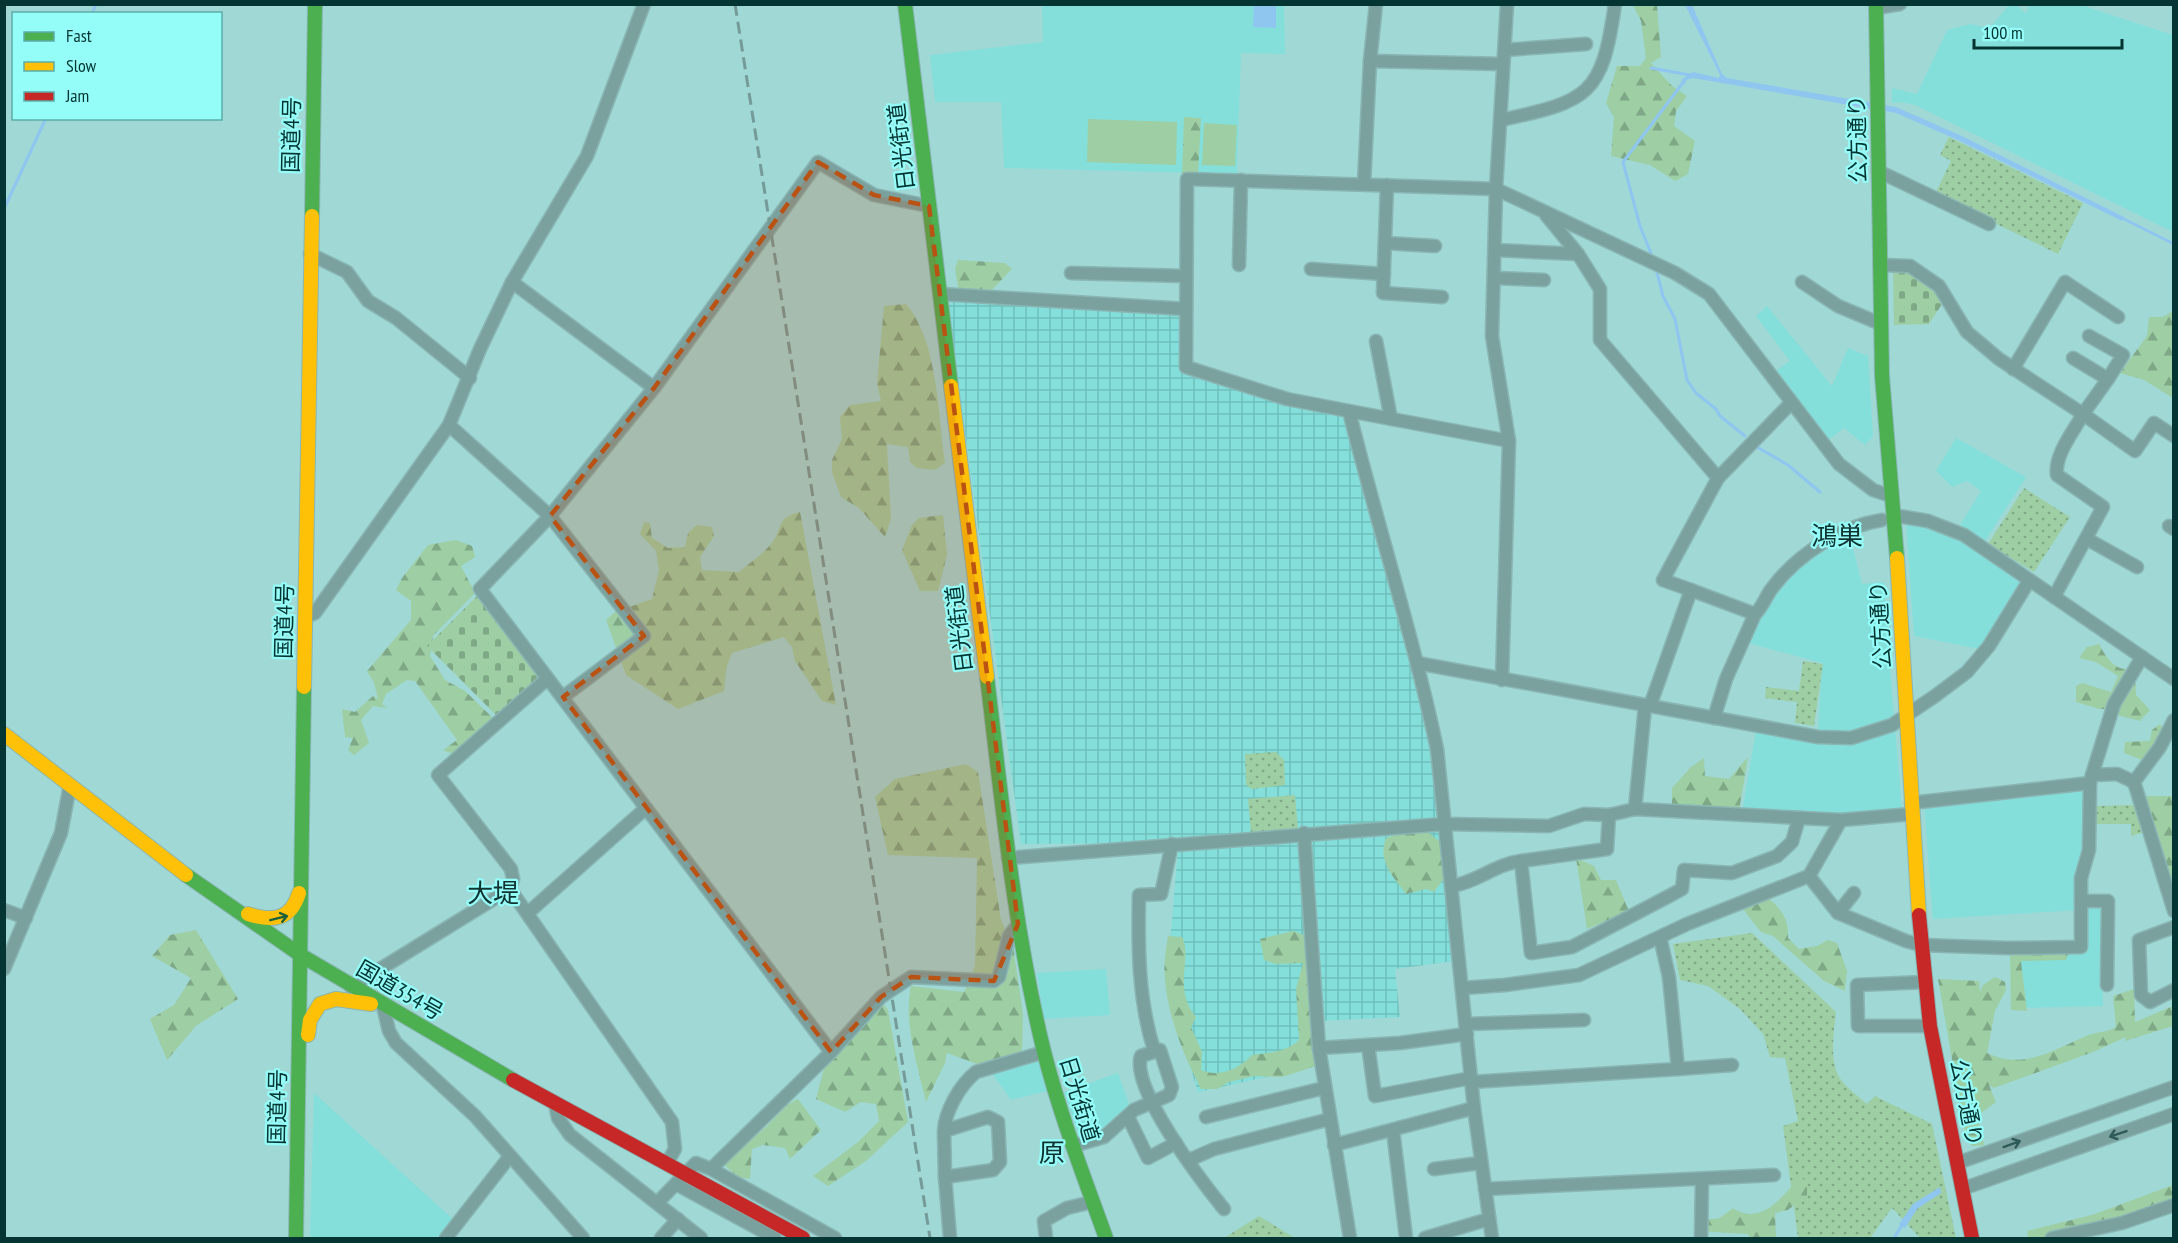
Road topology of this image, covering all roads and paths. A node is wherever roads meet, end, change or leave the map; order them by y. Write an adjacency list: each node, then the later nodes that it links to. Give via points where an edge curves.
1 (315, 4): 25 (main road, 国道4号)
2 (644, 4): 35 (street, via 587,156)
3 (905, 4): 19 (main road, 日光街道)
4 (1376, 4): 11 (street)
5 (1507, 4): 10 (street)
6 (1615, 4): 13 (street, via 1609,48 1597,79 1584,94 1541,111)
7 (1900, 4): 8 (street)
8 (1876, 6): 14 (main road, 公方通り)
9 (1586, 44): 10 (street)
10 (1505, 50): 12 (street)
11 (1370, 61): 12 (street); 16 (street)
12 (1503, 64): 13 (street)
13 (1501, 120): 18 (street)
14 (1878, 171): 21 (street); 28 (main road, 公方通り)
15 (1241, 180): 16 (street); 27 (street); 32 (street, via 1187,178)
16 (1364, 184): 17 (street)
17 (1387, 185): 18 (street); 22 (street)
18 (1496, 189): 20 (street); 24 (street)
19 (929, 206): 37 (main road, 日光街道); 48 (street, via 874,195 819,162)
20 (1544, 212): 26 (street); 49 (street, via 1675,273 1709,294)
21 (1989, 224)
22 (1385, 243): 23 (street); 31 (street)
23 (1435, 246)
24 (1494, 250): 26 (street); 33 (street)
25 (310, 254): 46 (street, via 347,272 368,301 396,318); 66 (main road, 国道4号)
26 (1578, 254): 56 (street, via 1600,289 1599,340)
27 (1239, 265)
28 (1880, 265): 41 (main road, 公方通り); 45 (street, via 1910,266 1939,286 1967,332)
29 (1311, 269): 31 (street)
30 (1071, 273): 32 (street)
31 (1384, 274): 38 (street, via 1383,293)
32 (1186, 276): 39 (street)
33 (1494, 278): 34 (street); 55 (street, via 1492,336)
34 (1544, 280)
35 (512, 282): 46 (street); 48 (street)
36 (1802, 282): 41 (street, via 1838,306)
37 (940, 294): 39 (street); 90 (main road, 日光街道)
38 (1442, 297)
39 (1186, 309): 50 (street, via 1186,367 1287,399)
40 (2118, 316): 45 (street, via 2065,282)
41 (1881, 324): 57 (main road, 公方通り)
42 (2089, 336): 47 (street, via 2123,355)
43 (1376, 341): 52 (street)
44 (2073, 358): 47 (street)
45 (2013, 369): 51 (street)
46 (470, 378): 53 (street)
47 (2108, 379): 51 (street)
48 (654, 388): 58 (street)
49 (1791, 404): 56 (street); 57 (street, via 1839,464 1873,490)
50 (1349, 411): 52 (street); 68 (street)
51 (2083, 414): 54 (street, via 2135,451 2154,423); 60 (street, via 2056,475 2103,507)
52 (1391, 419): 55 (street)
53 (449, 425): 58 (street); 66 (street, via 315,614)
54 (2174, 436)
55 (1509, 441): 71 (street)
56 (1718, 478): 63 (street, via 1663,580)
57 (1891, 496): 59 (main road, 公方通り)
58 (550, 516): 70 (street, via 480,588); 72 (street, via 644,636)
59 (1887, 517): 62 (street, via 1946,527 1964,535); 65 (street, via 1843,531 1802,559 1772,588); 74 (main road, 公方通り)
60 (2087, 539): 61 (street); 64 (street)
61 (2137, 567)
62 (2029, 581): 64 (street); 74 (street, via 1989,646 1967,672)
63 (1691, 591): 65 (street); 73 (street)
64 (2054, 597): 67 (street)
65 (1755, 614): 75 (street, via 1726,678)
66 (305, 617): 93 (main road, 国道4号)
67 (2142, 657): 69 (street); 78 (street, via 2114,704)
68 (1417, 663): 71 (street); 87 (street, via 1437,749)
69 (2174, 678)
70 (547, 679): 72 (street); 95 (street, via 438,776 510,869)
71 (1502, 680): 73 (street)
72 (563, 698): 81 (street)
73 (1647, 706): 75 (street); 82 (street)
74 (1906, 717): 75 (street, via 1851,738 1818,737); 83 (main road, 公方通り)
75 (1714, 718)
76 (2174, 720): 79 (street)
77 (4, 734): 80 (main road, 国道354号)
78 (2091, 779): 79 (street, via 2117,774); 83 (street); 97 (street, via 2089,850 2080,878)
79 (2134, 782): 100 (street)
80 (70, 785): 99 (main road, 国道354号); 103 (street, via 61,833)
81 (646, 808): 101 (street); 122 (street)
82 (1635, 808): 84 (street); 85 (street)
83 (1912, 808): 86 (street); 107 (main road, 公方通り)
84 (1609, 815): 87 (street, via 1584,814 1549,826); 91 (street, via 1607,849)
85 (1799, 818): 86 (street); 91 (street, via 1792,842 1777,856 1732,873 1684,870 1682,889 1572,947 1531,953)
86 (1841, 820): 92 (street)
87 (1445, 824): 88 (street); 94 (street)
88 (1304, 833): 89 (street); 120 (street)
89 (1172, 844): 90 (street); 121 (street, via 1161,894 1139,895 1138,964 1145,1022)
90 (1008, 858): 104 (main road, 日光街道)
91 (1521, 861): 94 (street, via 1503,863 1479,878)
92 (1809, 876): 102 (street); 106 (street)
93 (302, 881): 99 (main road, one-way to 93, via 268,920 284,918 295,908); 108 (main road, 国道4号)
94 (1452, 886): 113 (street)
95 (510, 890): 101 (street); 112 (street)
96 (1854, 893): 102 (street)
97 (2081, 901): 107 (street, via 2081,947); 111 (street, via 2108,901)
98 (4, 909): 103 (street)
99 (234, 909): 108 (main road, 国道354号)
100 (2174, 911)
101 (529, 912): 144 (street, via 672,1122 675,1149)
102 (1838, 913): 107 (street)
103 (26, 918): 109 (street)
104 (1018, 924): 122 (street, via 1009,936 999,977 994,981 911,977 881,997); 123 (main road, 日光街道)
105 (2174, 927): 114 (street, via 2139,940 2141,995 2150,1002)
106 (1660, 937): 113 (street, via 1579,975); 125 (street, via 1669,977)
107 (1921, 945): 110 (main road, 公方通り)
108 (301, 955): 112 (main road, 国道354号); 126 (main road, 国道4号)
109 (4, 969)
110 (1925, 982): 117 (main road, 公方通り); 117 (street, via 1857,985 1858,1026)
111 (2107, 985)
112 (351, 987): 115 (main road, 国道354号)
113 (1463, 988): 118 (street)
114 (2174, 990)
115 (383, 1006): 126 (main road, via 339,998 318,1003 310,1016 307,1059); 130 (main road, 国道354号); 142 (street, via 388,1031 396,1043 475,1116)
116 (1584, 1020): 118 (street)
117 (1930, 1026): 146 (main road, 公方通り)
118 (1467, 1029): 119 (street); 127 (street)
119 (1368, 1045): 120 (street); 127 (street, via 1375,1096)
120 (1319, 1048): 129 (street)
121 (1154, 1050): 131 (street, via 1141,1056 1138,1066); 131 (street, via 1160,1050 1172,1087 1169,1095)
122 (831, 1052): 147 (street)
123 (1044, 1052): 138 (street, via 967,1078 945,1118); 141 (main road, 日光街道)
124 (1732, 1065): 125 (street)
125 (1678, 1070): 127 (street)
126 (298, 1079): 162 (main road, 国道4号)
127 (1472, 1080): 132 (street)
128 (2174, 1087): 146 (street, one-way to 128)
129 (1324, 1088): 135 (street); 136 (street)
130 (555, 1101): 144 (main road, 国道354号); 156 (street, via 558,1118 570,1135)
131 (1153, 1103): 134 (street, via 1134,1110); 139 (street)
132 (1474, 1108): 137 (street); 145 (street)
133 (2174, 1114): 154 (street, one-way to 154)
134 (1128, 1117): 139 (street, via 1148,1158); 141 (street, via 1104,1137)
135 (1206, 1117)
136 (1330, 1119): 140 (street); 143 (street, via 1214,1149)
137 (1393, 1130): 140 (street); 174 (street)
138 (944, 1131): 150 (street); 150 (street, via 988,1117 998,1122 1000,1162 993,1170)
139 (1176, 1143): 143 (street)
140 (1335, 1145): 173 (street)
141 (1072, 1146): 155 (main road, 日光街道)
142 (510, 1156): 163 (street); 164 (street)
143 (1189, 1161): 158 (street)
144 (667, 1163): 151 (main road, 国道354号)
145 (1480, 1163): 148 (street); 153 (street)
146 (1957, 1163): 154 (main road, 公方通り)
147 (711, 1169): 151 (street, via 696,1163); 169 (street)
148 (1434, 1169)
149 (1774, 1175): 152 (street)
150 (945, 1177): 170 (street)
151 (681, 1178): 156 (street); 167 (street); 168 (main road, 国道354号)
152 (1702, 1179): 153 (street); 176 (street)
153 (1485, 1189): 160 (street)
154 (1962, 1189): 177 (main road, 公方通り)
155 (1092, 1202): 171 (street, via 1067,1208 1044,1221); 172 (main road, 日光街道)
156 (657, 1203): 159 (street)
157 (2174, 1205): 178 (street, via 2122,1223)
158 (1224, 1209)
159 (678, 1219): 165 (street); 166 (street)
160 (1489, 1219): 161 (street); 175 (street)
161 (1427, 1238)
162 (296, 1239)
163 (446, 1239)
164 (584, 1239)
165 (661, 1239)
166 (701, 1239)
167 (775, 1239)
168 (803, 1239)
169 (835, 1239)
170 (950, 1239)
171 (1046, 1239)
172 (1106, 1239)
173 (1350, 1239)
174 (1406, 1239)
175 (1492, 1239)
176 (1701, 1239)
177 (1972, 1239)
178 (2052, 1239)

